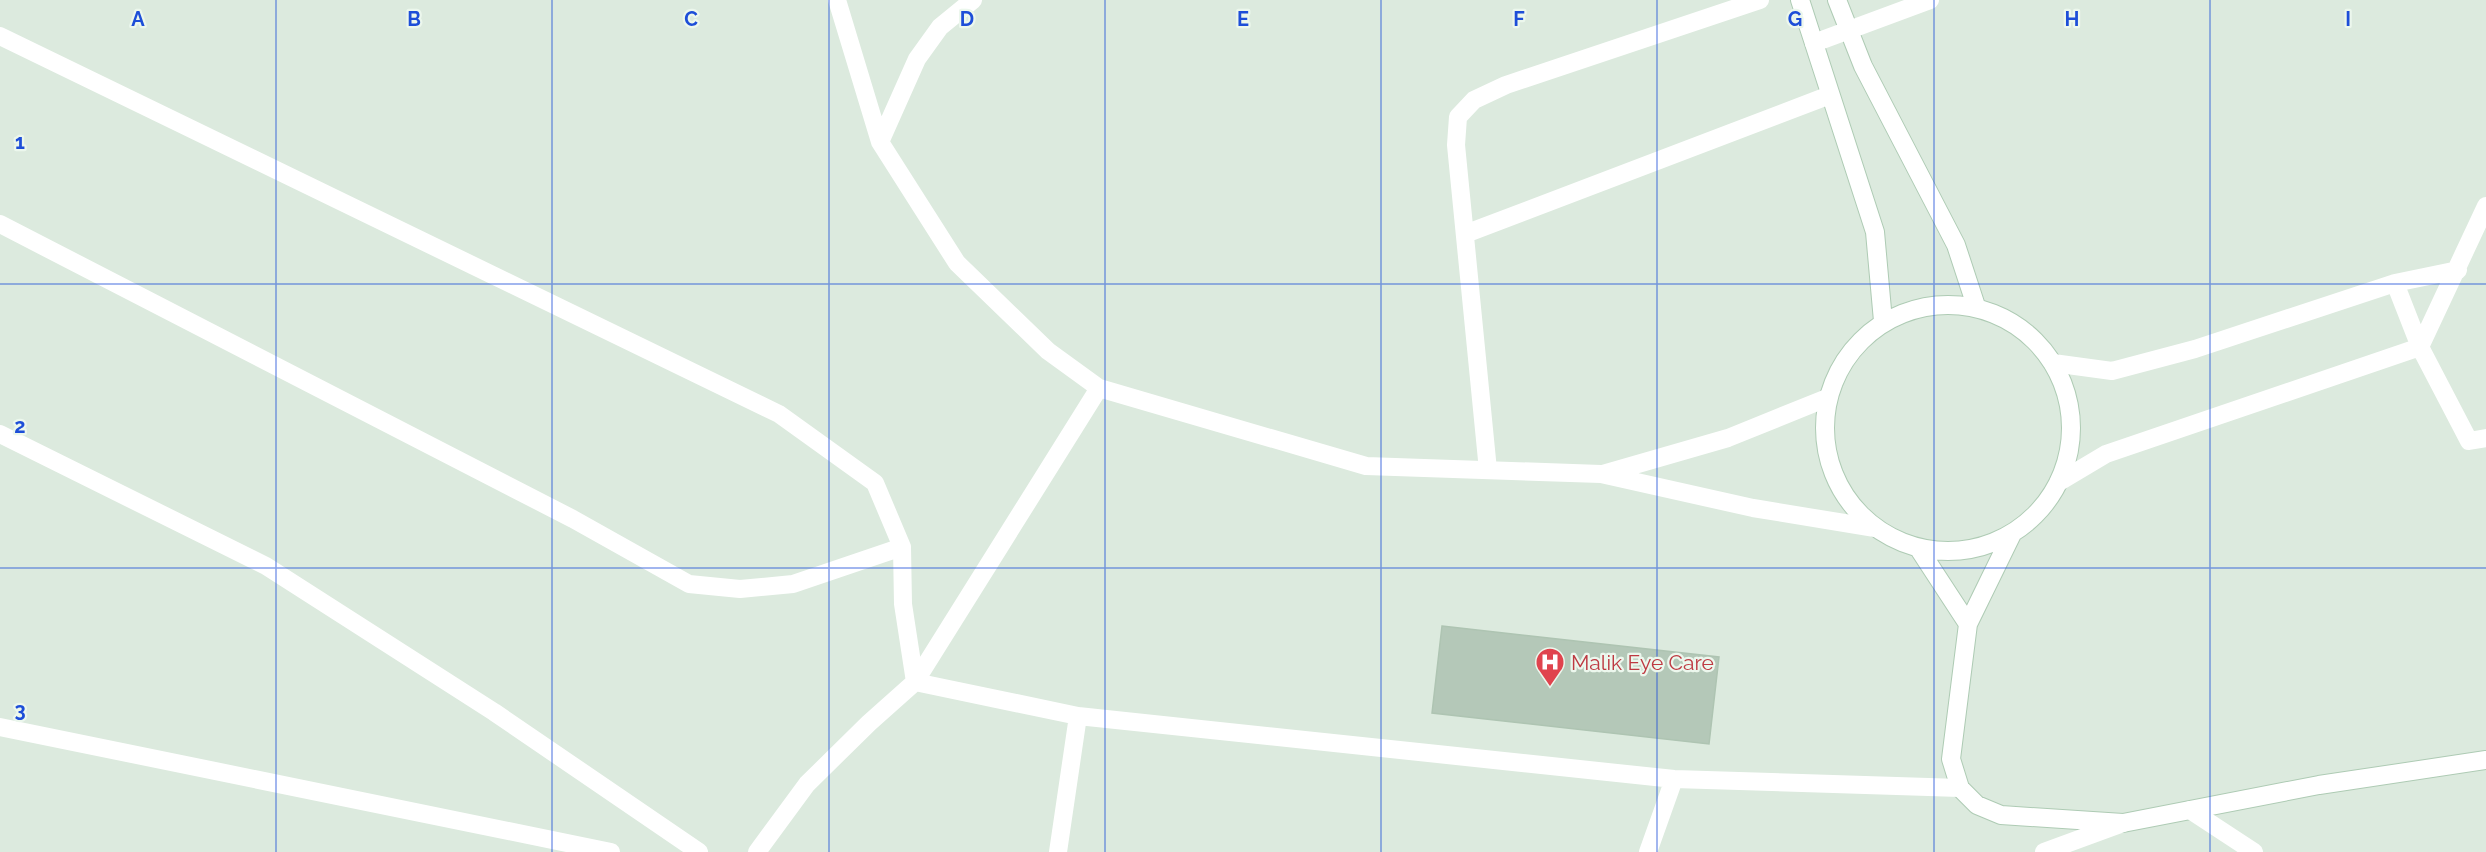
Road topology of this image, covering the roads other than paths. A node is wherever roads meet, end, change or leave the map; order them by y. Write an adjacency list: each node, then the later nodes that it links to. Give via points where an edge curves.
1 (837, 0): 11 (street)
2 (973, 0): 11 (street, via 940,27 917,59)
3 (1760, 0): 14 (street, via 1506,85 1474,100 1458,117 1456,146)
4 (1800, 0): 9 (street)
5 (1837, 0): 7 (street)
6 (1930, 0): 7 (street)
7 (1848, 30): 9 (street); 17 (street, via 1956,245)
8 (0, 36): 30 (street, via 779,414 875,483)
9 (1814, 43): 10 (street)
10 (1830, 95): 14 (street); 18 (street, via 1875,232)
11 (880, 142): 21 (street, via 957,263 1048,351)
12 (2486, 206): 15 (street)
13 (0, 224): 30 (street, via 573,519 689,584 740,589 793,584)
14 (1465, 234): 25 (street)
15 (2458, 270): 16 (street); 19 (street)
16 (2395, 283): 19 (street); 20 (street, via 2195,350 2112,371)
17 (1976, 306): 18 (street, via 1929,305); 20 (street, via 2020,327)
18 (1883, 321): 22 (street, via 1848,354)
19 (2420, 347): 24 (street, via 2469,441); 27 (street, via 2106,454)
20 (2053, 363): 27 (street, via 2069,401 2071,443)
21 (1100, 388): 25 (street, via 1366,466); 33 (street)
22 (1827, 398): 26 (street, via 1728,438); 28 (street, via 1825,446 1842,492)
23 (0, 434): 42 (street, via 266,566 494,712)
24 (2486, 438)
25 (1488, 470): 26 (street)
26 (1601, 474): 28 (street, via 1753,508)
27 (2059, 482): 29 (street, via 2039,511)
28 (1875, 528): 31 (street)
29 (2013, 534): 31 (street, via 1967,550); 32 (street)
30 (902, 547): 33 (street, via 903,603)
31 (1918, 549): 32 (street)
32 (1968, 624): 38 (street, via 1951,759)
33 (915, 682): 34 (street); 43 (street, via 807,784)
34 (1078, 716): 37 (street); 44 (street)
35 (0, 727): 41 (street)
36 (2486, 760): 39 (street, via 2319,785)
37 (1674, 779): 38 (street); 45 (street)
38 (1960, 788): 40 (street, via 1977,805 2001,815)
39 (2190, 810): 40 (street); 47 (street)
40 (2123, 823): 46 (street)
41 (611, 852)
42 (699, 852)
43 (756, 852)
44 (1058, 852)
45 (1648, 852)
46 (2044, 852)
47 (2254, 852)

